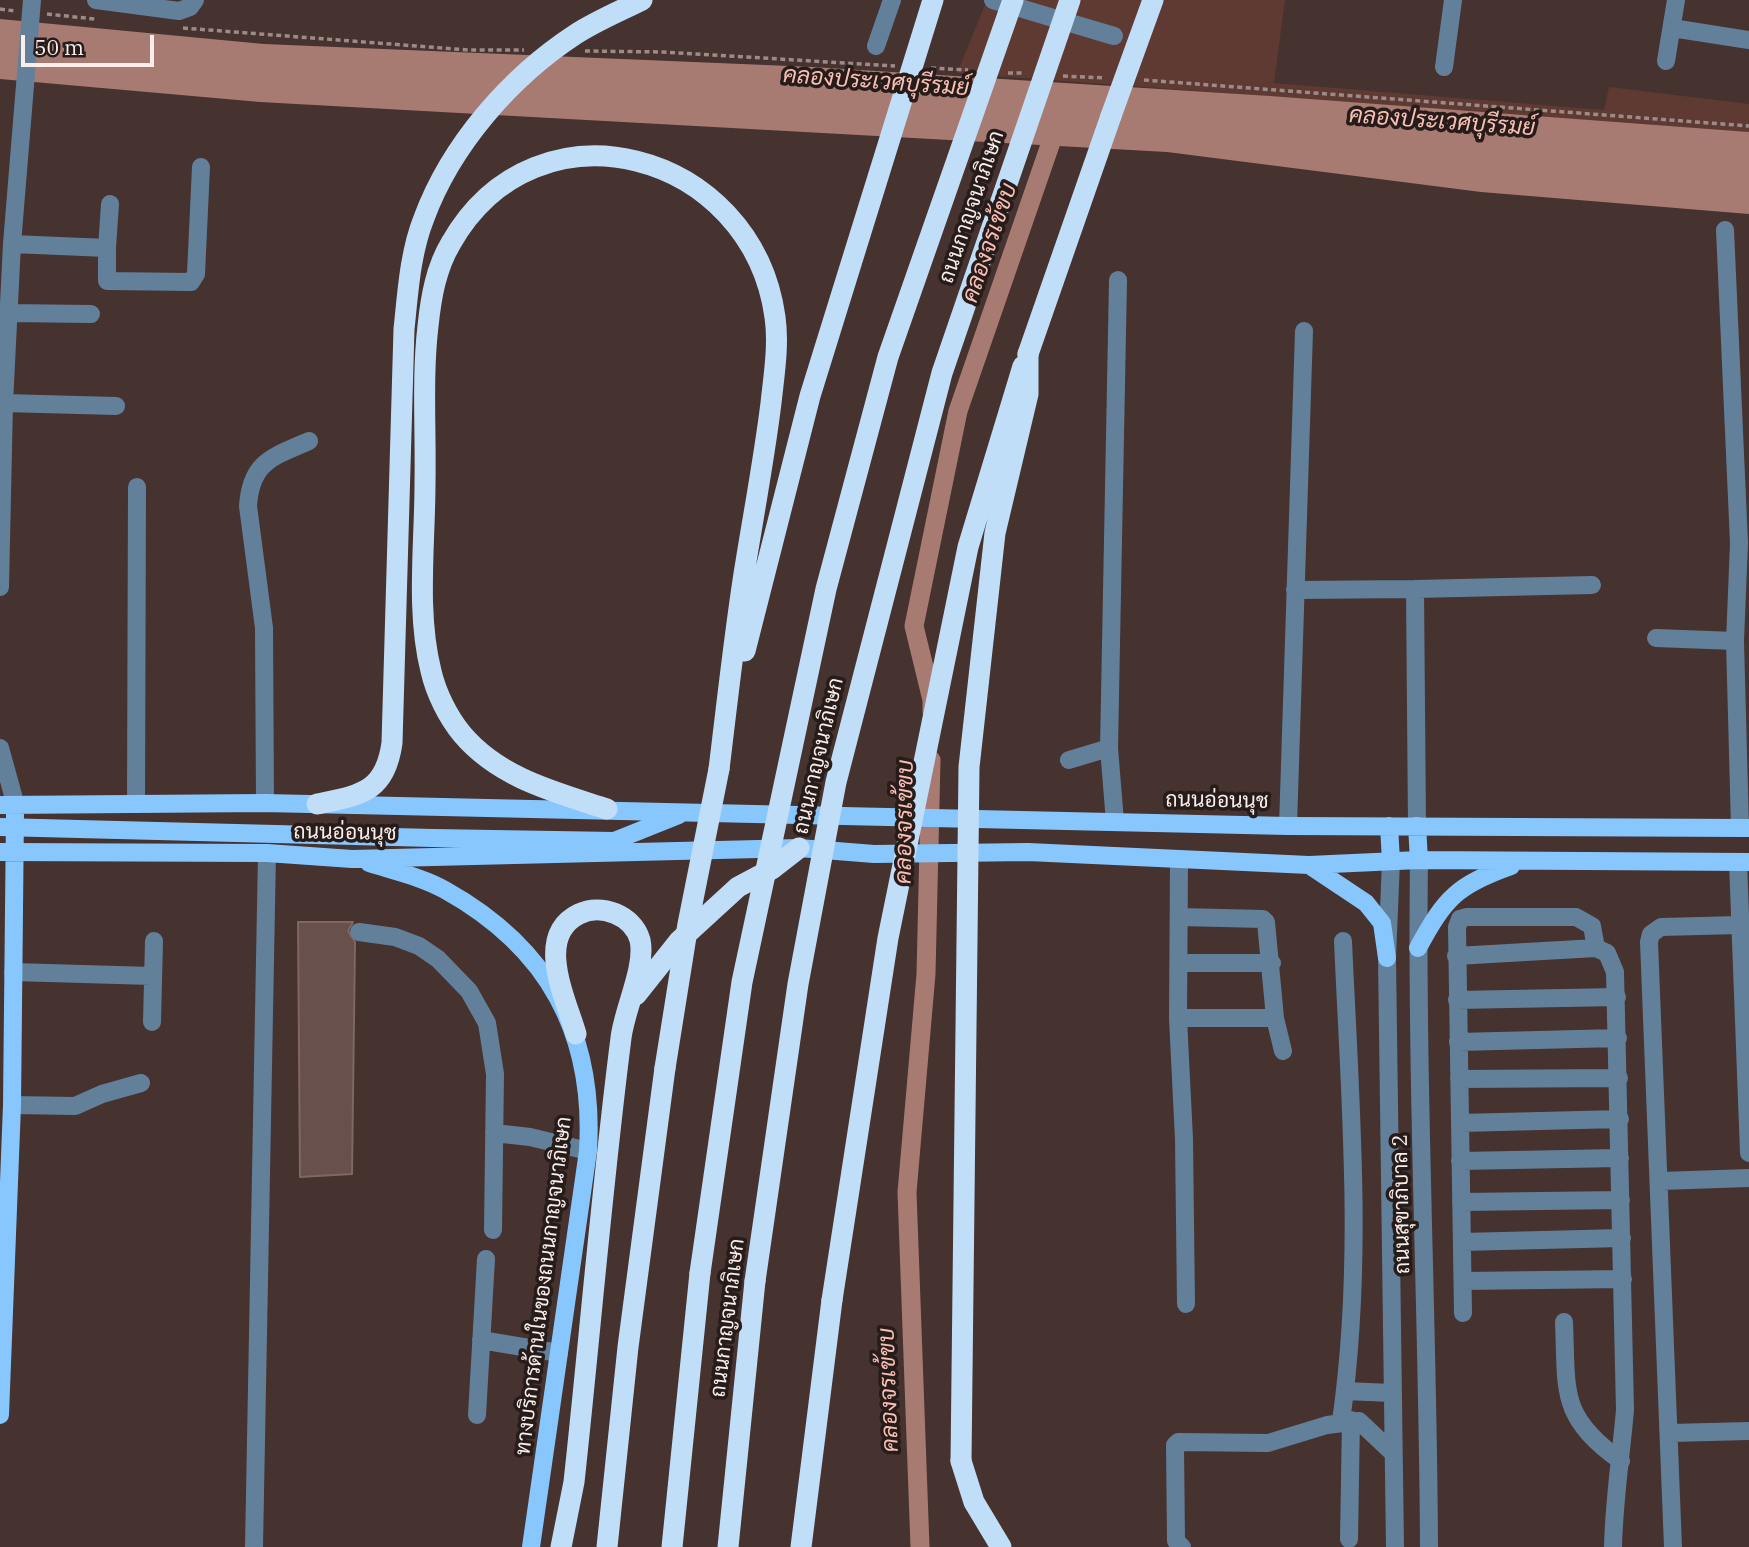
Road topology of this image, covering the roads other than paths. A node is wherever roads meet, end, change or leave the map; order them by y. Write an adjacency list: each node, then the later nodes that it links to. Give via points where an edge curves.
1 (96, 0): 2 (street, via 179,10)
2 (195, 0)
3 (642, 0): 47 (highway, via 576,34 499,100 463,143 424,218 411,262 404,329 389,764 367,792)
4 (892, 0): 16 (street)
5 (933, 0): 44 (highway, via 810,396)
6 (993, 0): 14 (street)
7 (1013, 0): 134 (highway, ถนนกาญจนาภิเษก, bridge, via 888,357 826,589 742,982 700,1273)
8 (1070, 0): 135 (highway, ถนนกาญจนาภิเษก, bridge, via 942,373 836,782 798,984 755,1281)
9 (1153, 0): 29 (highway, bridge)
10 (1453, 0): 18 (street)
11 (1676, 0): 13 (street)
12 (33, 9): 20 (street, via 26,109)
13 (1672, 28): 15 (street); 17 (street)
14 (1114, 36)
15 (1749, 40)
16 (876, 46)
17 (1666, 61)
18 (1444, 66)
19 (201, 167): 23 (street, via 191,282 107,281)
20 (9, 180): 24 (street)
21 (110, 204): 23 (street)
22 (1725, 230): 40 (street, via 1739,543)
23 (107, 248): 24 (street)
24 (8, 252): 26 (street)
25 (1118, 280): 42 (street)
26 (9, 313): 27 (street); 30 (street)
27 (91, 314)
28 (1304, 331): 38 (street)
29 (1028, 354): 136 (highway, bridge, via 968,547 888,938 832,1300); 137 (highway, bridge, via 1028,394 995,534 969,767 961,1461 974,1502)
30 (4, 403): 31 (street); 33 (street)
31 (116, 406)
32 (309, 441): 45 (street, via 271,456 250,488 248,506 264,628)
33 (1, 446): 36 (street)
34 (137, 487): 46 (street)
35 (1592, 585): 37 (street)
36 (0, 587)
37 (1415, 589): 38 (street); 56 (street)
38 (1295, 590): 53 (street)
39 (1656, 638): 40 (street)
40 (1735, 641): 57 (street)
41 (0, 748): 49 (street)
42 (1109, 748): 43 (street); 52 (street)
43 (1069, 760)
44 (719, 769): 50 (highway, via 775,366 772,296 756,252 733,218 695,187 665,170 632,160 595,155 565,159 499,189 473,212 451,243 435,281 427,330 424,605 431,674 463,735 490,760 526,782); 133 (highway, bridge, via 676,992 628,1347)
45 (265, 803): 46 (main road, ถนนอ่อนนุช); 47 (main road, ถนนอ่อนนุช)
46 (136, 804): 48 (main road, ถนนอ่อนนุช)
47 (317, 804): 50 (main road, ถนนอ่อนนุช)
48 (92, 805): 49 (main road, ถนนอ่อนนุช); 61 (main road, via 72,817 67,833 77,847)
49 (8, 806): 62 (main road)
50 (607, 809): 51 (main road, ถนนอ่อนนุช)
51 (684, 813): 52 (main road, ถนนอ่อนนุช, bridge); 58 (main road, ถนนอ่อนนุช)
52 (1115, 822): 53 (main road, ถนนอ่อนนุช)
53 (1288, 826): 54 (main road, ถนนอ่อนนุช)
54 (1389, 826): 56 (main road, ถนนอ่อนนุช); 67 (main road)
55 (0, 827): 58 (main road, ถนนอ่อนนุช, bridge)
56 (1417, 827): 57 (main road, ถนนอ่อนนุช); 65 (main road)
57 (1744, 828)
58 (614, 841): 60 (main road, ถนนอ่อนนุช)
59 (799, 848): 60 (main road, ถนนอ่อนนุช); 66 (main road, ถนนอ่อนนุช, bridge, via 874,854 1028,852); 86 (highway, via 738,887 692,929 657,965)
60 (690, 850): 64 (main road, ถนนอ่อนนุช)
61 (89, 851): 62 (main road, ถนนอ่อนนุช); 63 (main road, ถนนอ่อนนุช)
62 (7, 853): 82 (main road)
63 (267, 853): 64 (main road, ถนนอ่อนนุช); 130 (street)
64 (352, 859): 90 (main road, ทางบริการด้านในของถนนกาญจนาภิเษก, via 443,888 481,913 547,981)
65 (1419, 860): 67 (main road, ถนนอ่อนนุช); 68 (main road, ถนนอ่อนนุช); 76 (street, ถนนสุขาภิบาล 2)
66 (1180, 861): 70 (main road, ถนนอ่อนนุช); 71 (street)
67 (1391, 861): 70 (main road, ถนนอ่อนนุช); 79 (street, ถนนสุขาภิบาล 2)
68 (1525, 861): 69 (main road, ถนนอ่อนนุช); 76 (main road, via 1473,879 1437,913)
69 (1743, 862): 72 (street)
70 (1309, 865): 79 (main road, via 1366,903 1382,923)
71 (1180, 917): 80 (street); 81 (street, via 1263,919)
72 (1740, 925): 102 (street); 106 (street, via 1661,927 1651,934)
73 (359, 932): 100 (street, via 396,937 419,946 469,991 487,1023 492,1043)
74 (154, 941): 83 (street)
75 (1343, 941): 120 (street, via 1355,1235)
76 (1418, 948): 140 (street, ถนนสุขาภิบาล 2)
77 (1596, 948): 78 (street); 78 (street, via 1592,926 1576,917 1467,917 1460,919 1457,927); 84 (street, via 1612,960)
78 (1456, 956): 85 (street)
79 (1387, 958): 121 (street, ถนนสุขาภิบาล 2)
80 (1180, 963): 81 (street); 88 (street)
81 (1272, 963): 87 (street)
82 (13, 972): 83 (street); 97 (main road)
83 (152, 976): 89 (street)
84 (1617, 997): 85 (street); 91 (street)
85 (1457, 1000): 92 (street)
86 (627, 1008): 90 (highway, via 641,954 636,931 611,912 594,910 575,916 561,930 555,946); 132 (highway, via 574,1482)
87 (1275, 1017): 88 (street); 93 (street)
88 (1178, 1018): 115 (street)
89 (152, 1022)
90 (576, 1034): 101 (main road, ทางบริการด้านในของถนนกาญจนาภิเษก, via 587,1088)
91 (1618, 1038): 92 (street); 94 (street)
92 (1458, 1042): 95 (street)
93 (1283, 1051)
94 (1619, 1078): 95 (street); 98 (street)
95 (1459, 1079): 99 (street)
96 (141, 1083): 97 (street, via 75,1106)
97 (12, 1105): 122 (main road)
98 (1620, 1119): 99 (street); 103 (street)
99 (1460, 1123): 104 (street)
100 (494, 1133): 101 (street); 109 (street)
101 (588, 1151): 119 (main road, ทางบริการด้านในของถนนกาญจนาภิเษก)
102 (1749, 1153)
103 (1620, 1158): 104 (street); 107 (street)
104 (1460, 1161): 108 (street)
105 (1749, 1178): 106 (street)
106 (1661, 1181): 126 (street)
107 (1621, 1200): 108 (street); 110 (street)
108 (1461, 1202): 111 (street)
109 (493, 1230)
110 (1622, 1238): 111 (street); 113 (street)
111 (1462, 1242): 114 (street)
112 (486, 1259): 118 (street)
113 (1623, 1279): 114 (street); 128 (street)
114 (1463, 1281): 116 (street)
115 (1186, 1304)
116 (1463, 1313)
117 (1564, 1322): 128 (street, via 1567,1389 1576,1420 1592,1440)
118 (481, 1340): 119 (street); 123 (street)
119 (559, 1353): 131 (main road, ทางบริการด้านในของถนนกาญจนาภิเษก)
120 (1345, 1391): 121 (street); 124 (street)
121 (1392, 1393): 127 (street, ถนนสุขาภิบาล 2)
122 (0, 1415)
123 (477, 1415)
124 (1346, 1421): 127 (street, via 1359,1421); 129 (street); 138 (street, via 1268,1443 1175,1445 1176,1541)
125 (1749, 1432): 126 (street)
126 (1670, 1433): 142 (street)
127 (1393, 1453): 139 (street, ถนนสุขาภิบาล 2)
128 (1621, 1461): 141 (street, via 1614,1487)
129 (1349, 1539)
130 (254, 1547)
131 (531, 1547)
132 (561, 1547)
133 (607, 1547)
134 (672, 1547)
135 (728, 1547)
136 (802, 1547)
137 (1001, 1547)
138 (1182, 1547)
139 (1395, 1547)
140 (1429, 1547)
141 (1613, 1547)
142 (1673, 1547)

